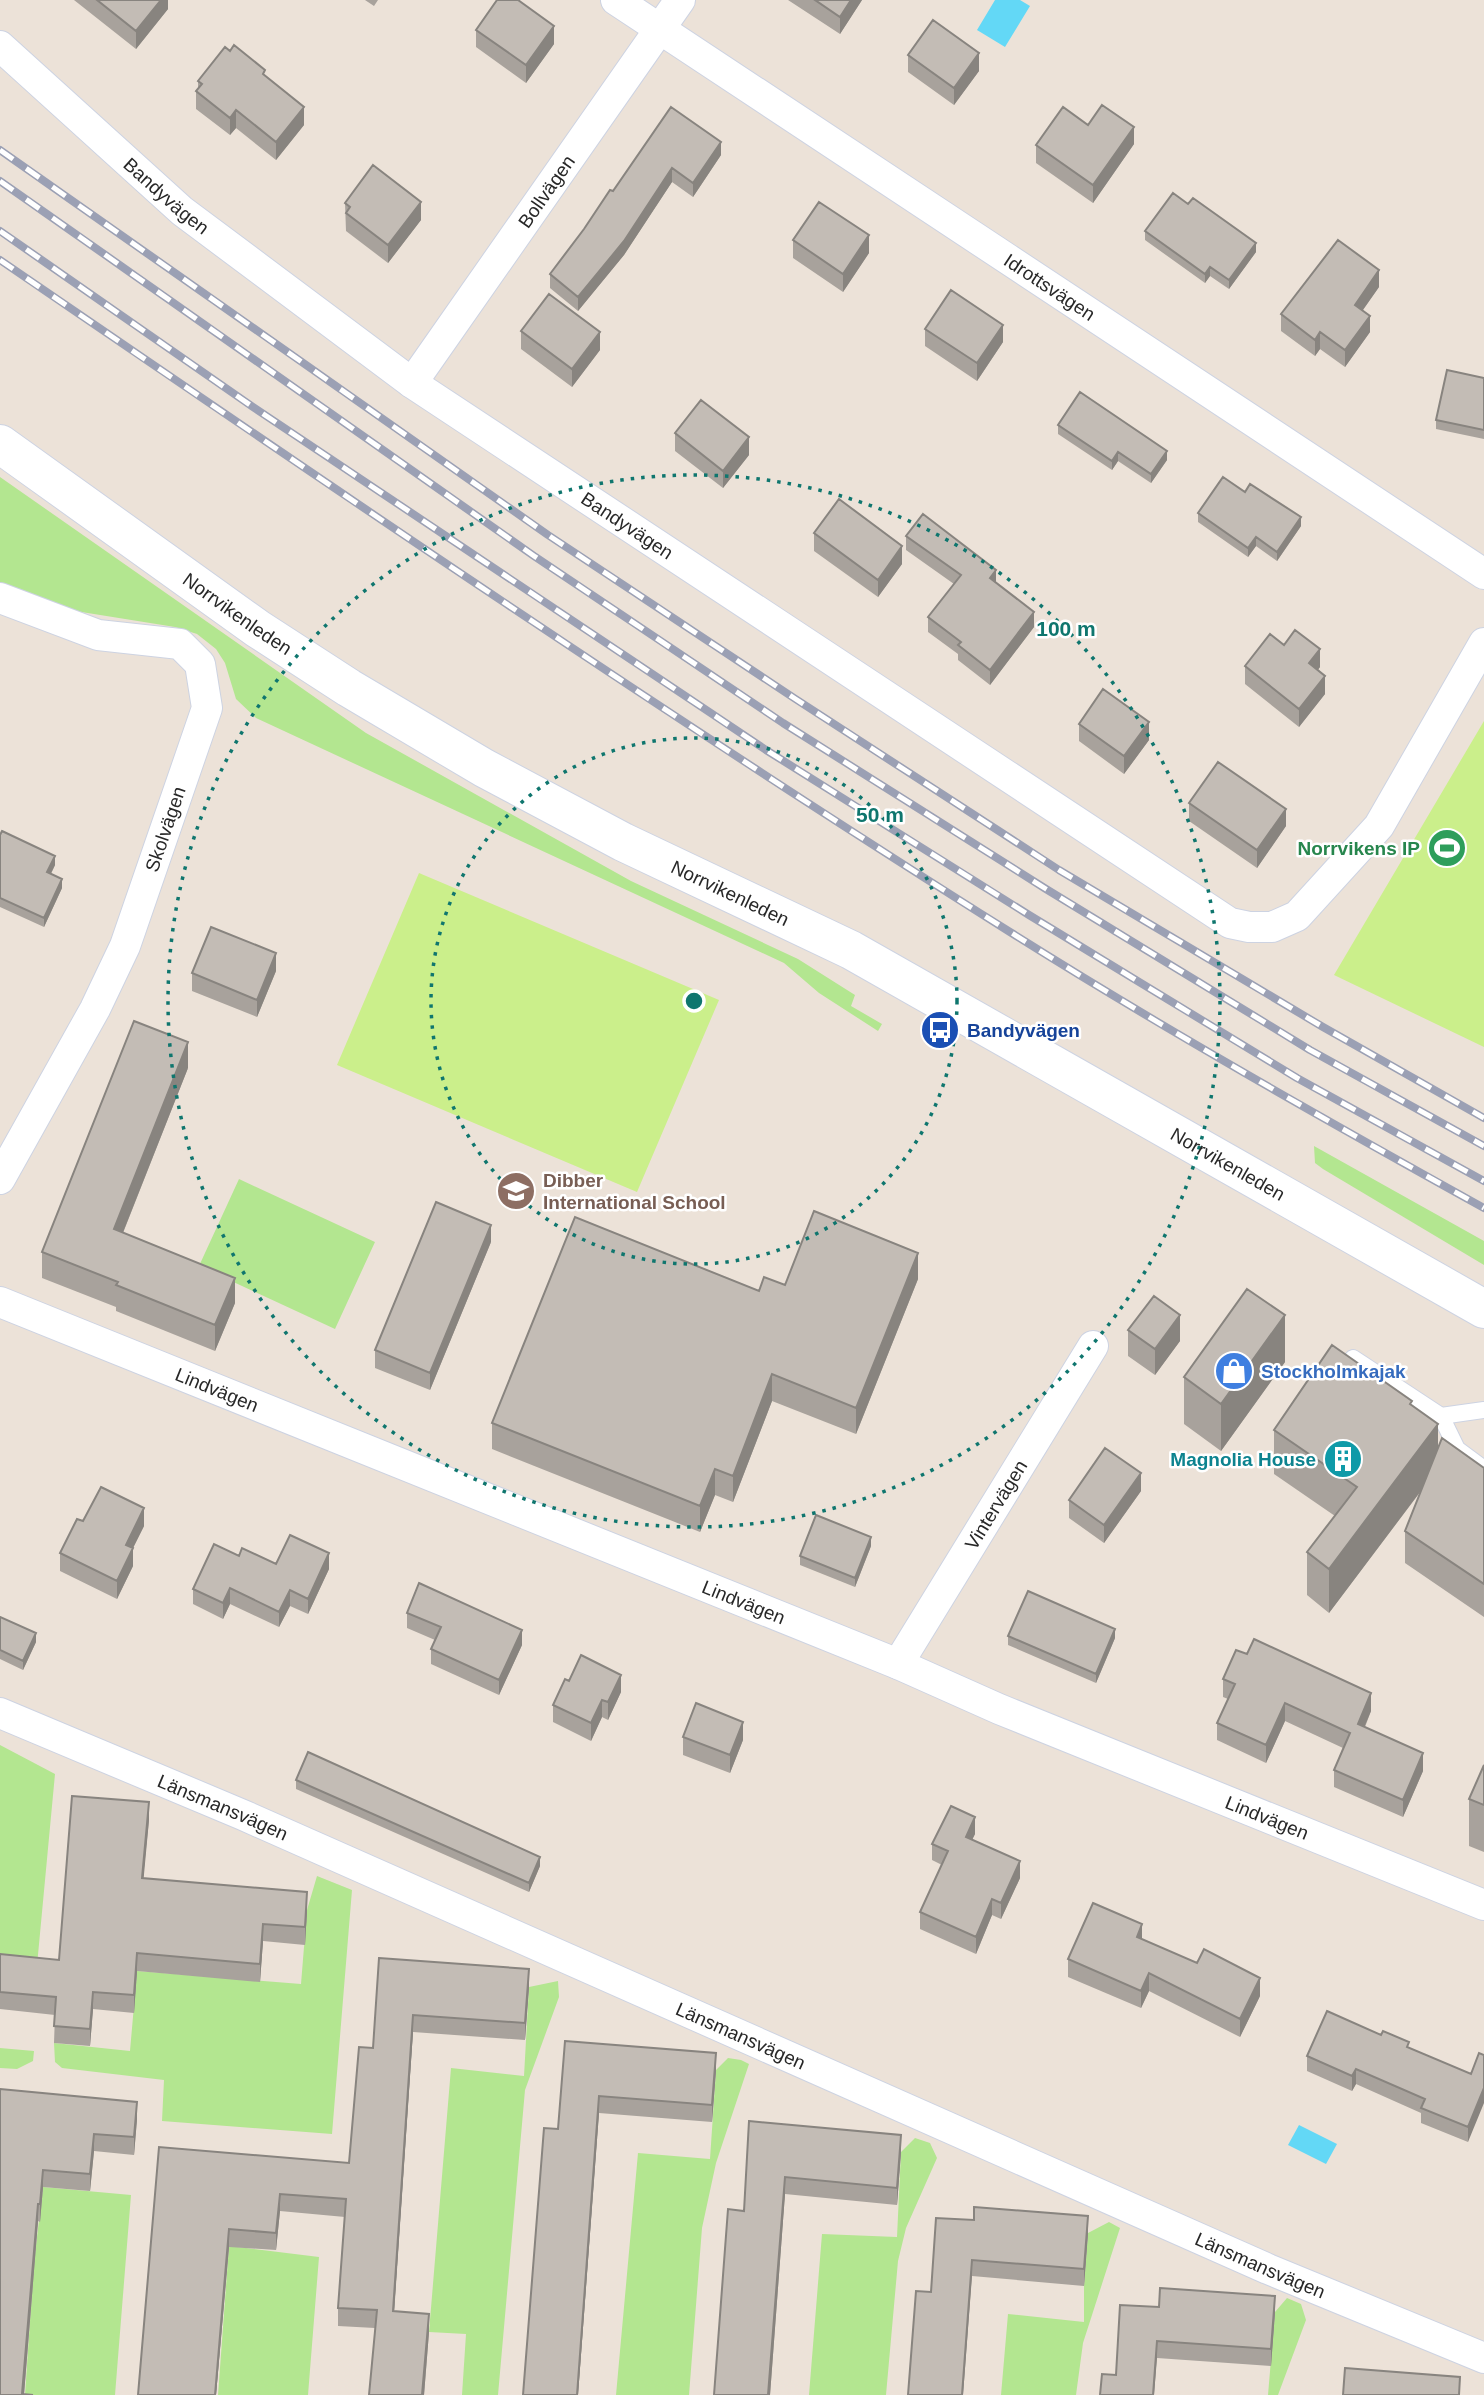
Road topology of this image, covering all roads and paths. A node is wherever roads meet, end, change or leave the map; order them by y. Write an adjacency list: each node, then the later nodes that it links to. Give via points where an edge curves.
1 (616, 0): 3 (street, Idrottsvägen)
2 (680, 0): 3 (street, Bollvägen)
3 (660, 29): 5 (street, Bollvägen); 7 (street, Idrottsvägen)
4 (0, 46): 5 (street, Bandyvägen, via 182,211)
5 (412, 383): 9 (street, Bandyvägen, via 1230,923 1272,927 1297,916 1379,826)
6 (0, 444): 12 (main road, Norrvikenleden, via 258,629 484,768 623,842 851,950)
7 (1484, 574)
8 (0, 598): 10 (street, Skolvägen, via 98,635 180,644 200,664 206,708 124,946 95,1009)
9 (1484, 643)
10 (0, 1179)
11 (0, 1302): 18 (street, Lindvägen)
12 (1484, 1309)
13 (1093, 1346): 18 (street, Vintervägen)
14 (1353, 1358): 16 (lane)
15 (1484, 1410): 16 (lane)
16 (1441, 1416): 17 (lane, via 1457,1449)
17 (1484, 1469)
18 (898, 1664): 20 (street, Lindvägen)
19 (0, 1713): 21 (street, Länsmansvägen, via 243,1815 1268,2269)
20 (1484, 1905)
21 (1484, 2358)

